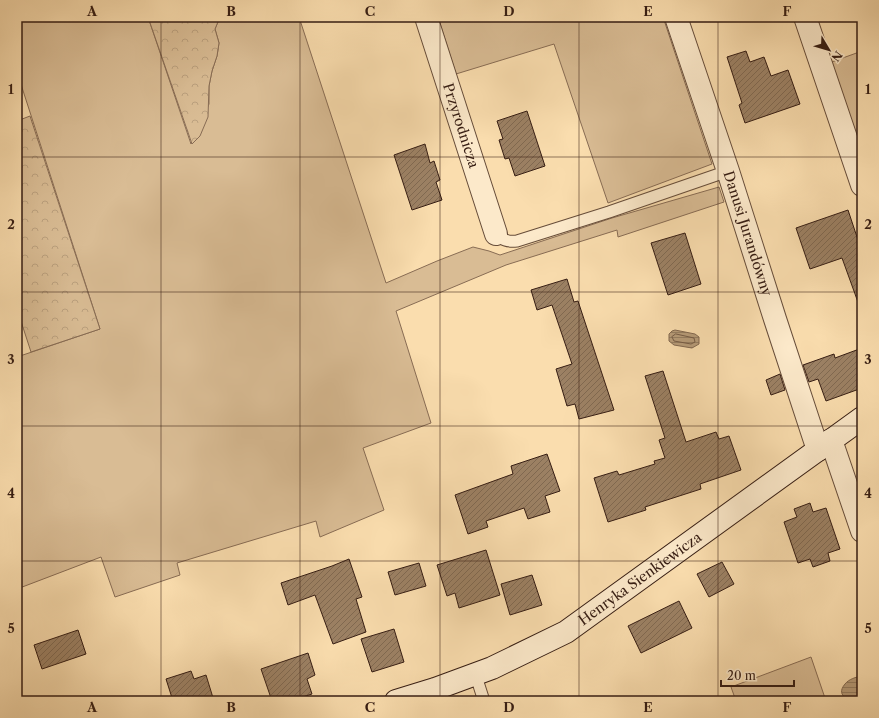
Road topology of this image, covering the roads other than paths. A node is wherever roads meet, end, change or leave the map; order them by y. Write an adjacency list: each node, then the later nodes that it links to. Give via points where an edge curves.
1 (426, 17): 6 (street, Przyrodnicza)
2 (676, 17): 4 (street, Danusi Jurandówny)
3 (805, 17): 5 (street)
4 (728, 171): 6 (lane, via 517,241 502,240); 8 (street, Danusi Jurandówny, via 774,319)
5 (862, 185)
6 (496, 234)
7 (862, 418): 8 (street, Henryka Sienkiewicza)
8 (825, 445): 9 (street, Danusi Jurandówny); 10 (street, Henryka Sienkiewicza, via 566,632)
9 (862, 531)
10 (475, 674): 11 (street, Henryka Sienkiewicza); 12 (lane)
11 (396, 701)
12 (484, 701)

